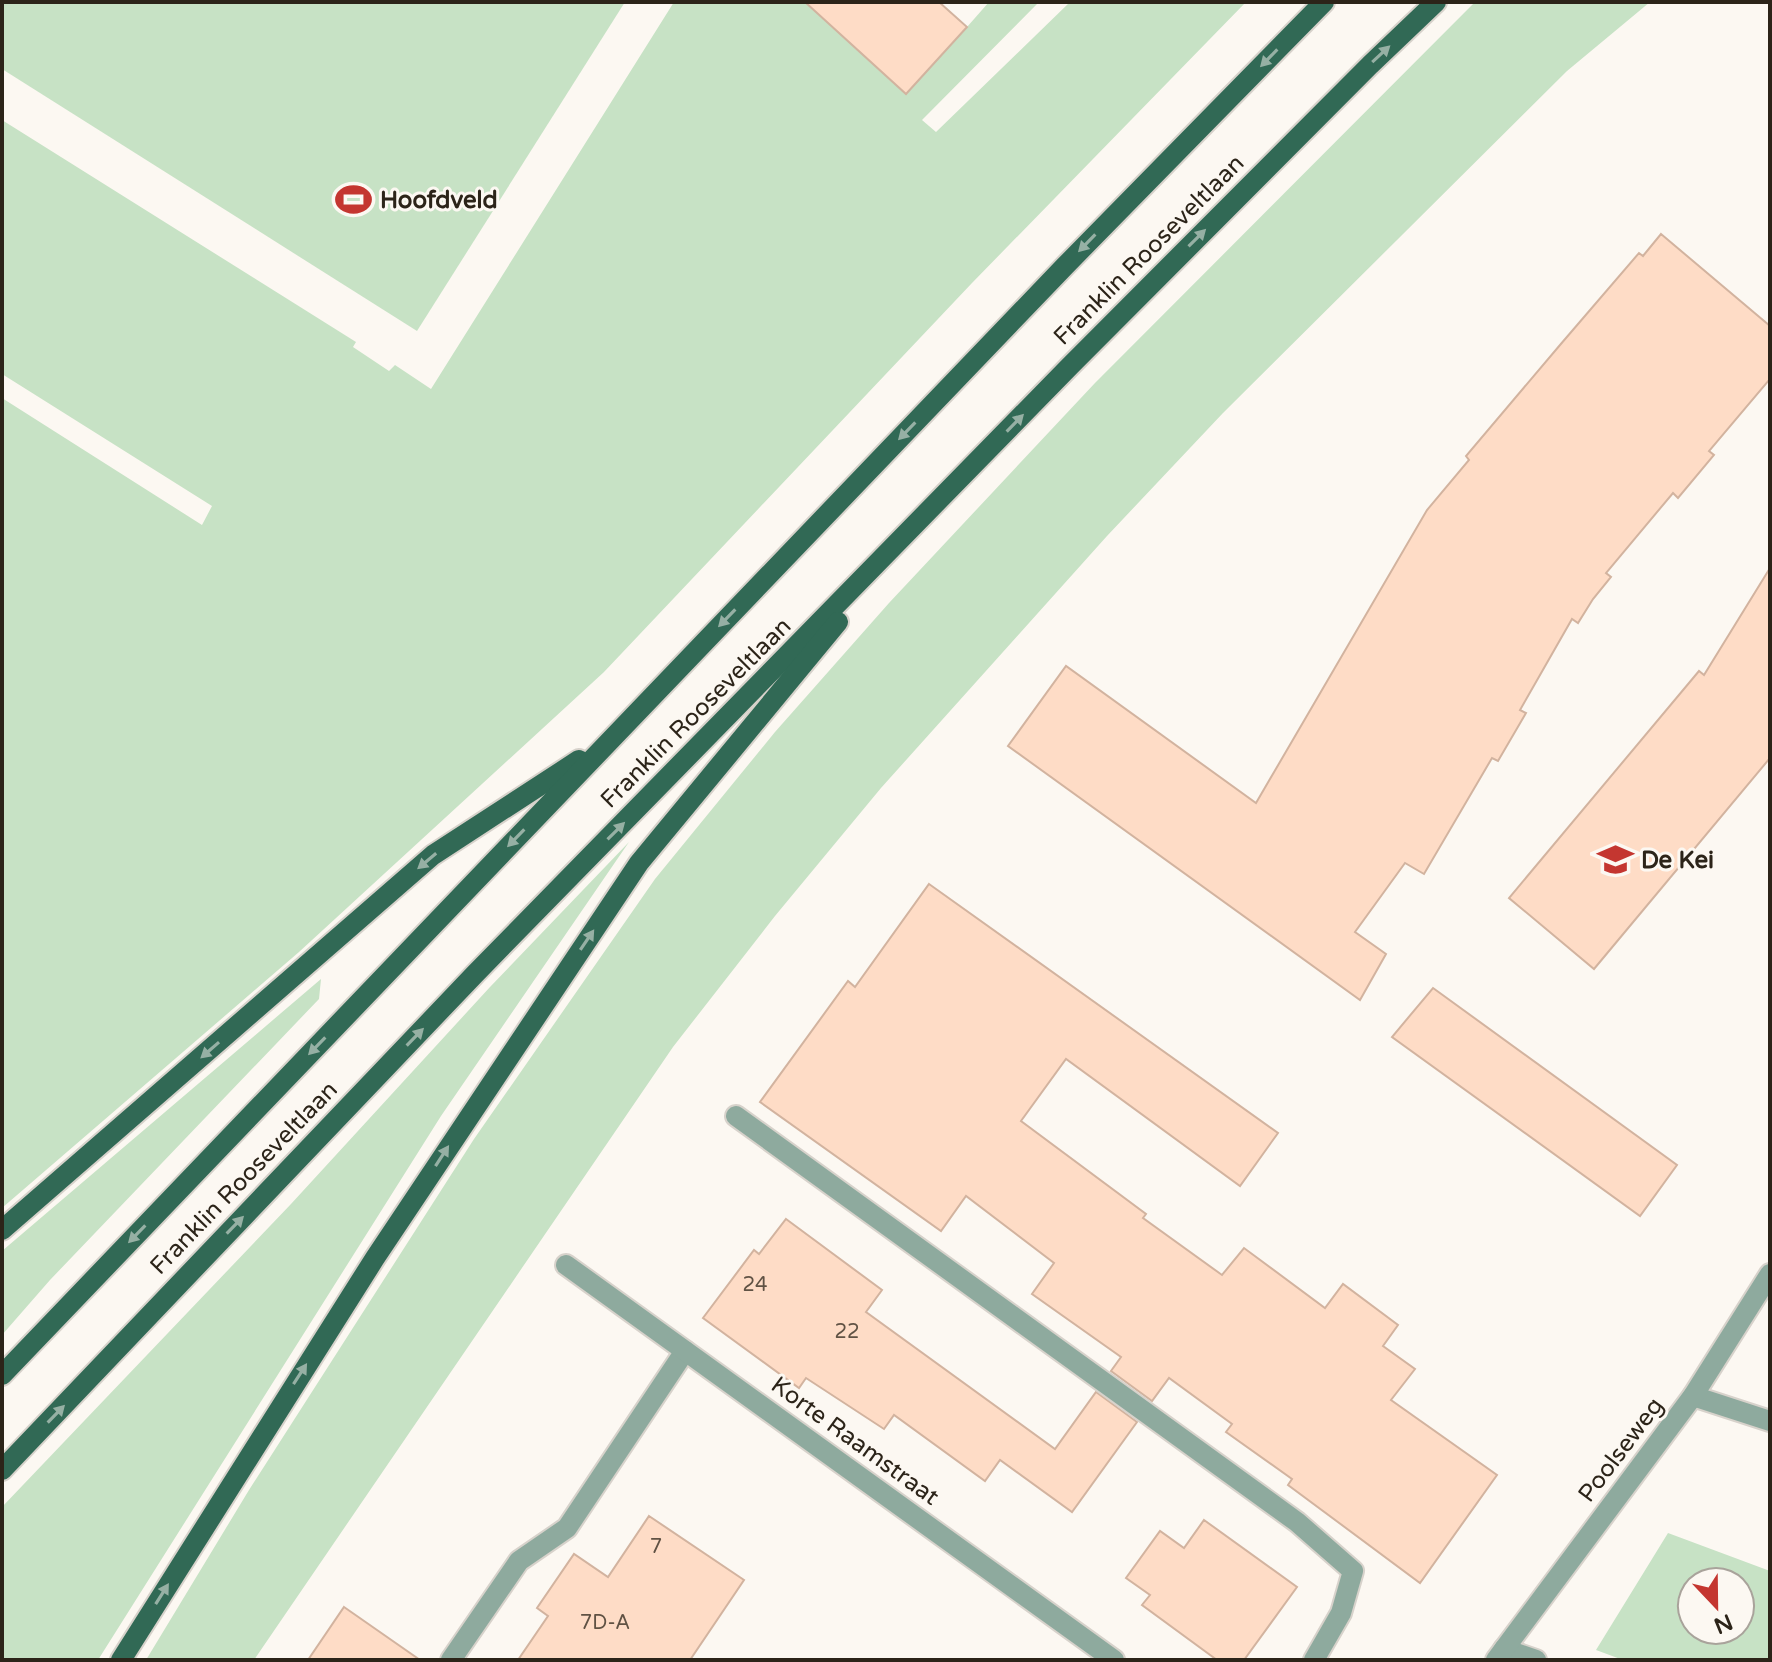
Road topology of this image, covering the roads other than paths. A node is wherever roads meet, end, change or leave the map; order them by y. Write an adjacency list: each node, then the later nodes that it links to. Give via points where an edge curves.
1 (1324, 2): 4 (main road, Franklin Rooseveltlaan, one-way to 4)
2 (1436, 2): 3 (main road, Franklin Rooseveltlaan, one-way to 2)
3 (922, 520): 13 (main road, Franklin Rooseveltlaan, one-way to 3, via 475,974); 15 (main road, one-way to 3, via 375,1258 639,863)
4 (609, 741): 6 (main road, one-way to 6, via 433,855); 10 (main road, Franklin Rooseveltlaan, one-way to 10)
5 (736, 1116): 18 (street, via 1297,1522 1353,1571 1341,1613)
6 (2, 1230)
7 (566, 1265): 9 (street, Korte Raamstraat)
8 (1770, 1274): 11 (street, Poolseweg)
9 (685, 1351): 16 (street, via 567,1528 519,1561); 17 (street, Korte Raamstraat)
10 (2, 1375)
11 (1693, 1396): 12 (street); 14 (street, Poolseweg)
12 (1770, 1421)
13 (2, 1470)
14 (1500, 1655): 19 (street)
15 (121, 1660)
16 (451, 1660)
17 (1114, 1660)
18 (1314, 1660)
19 (1536, 1660)

